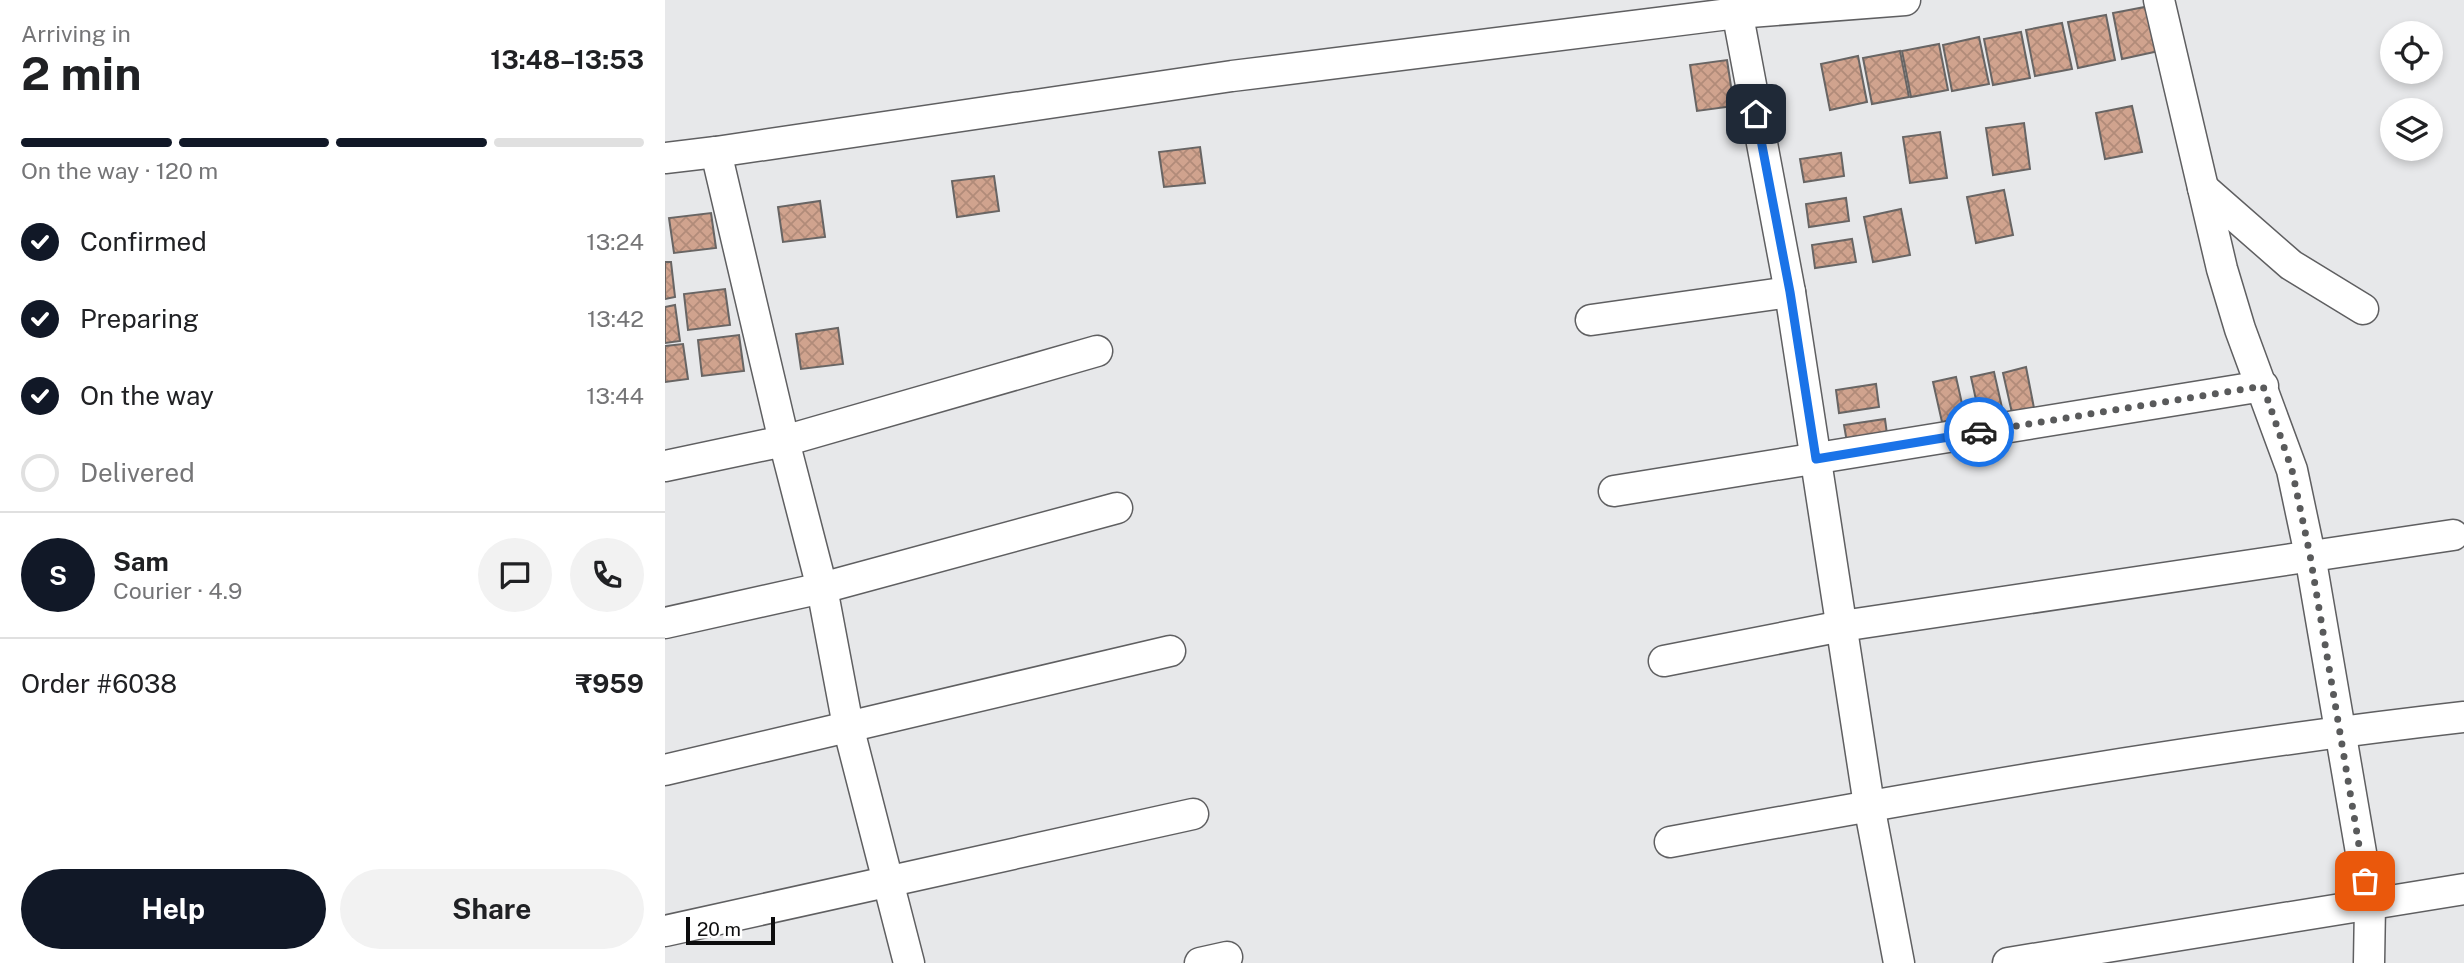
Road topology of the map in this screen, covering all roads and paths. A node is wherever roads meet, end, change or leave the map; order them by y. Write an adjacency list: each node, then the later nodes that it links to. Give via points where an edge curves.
1 (1905, 0): 3 (street)
2 (2159, 0): 6 (street)
3 (1736, 6): 4 (street); 7 (street)
4 (716, 152): 5 (street); 12 (street)
5 (665, 158)
6 (2203, 188): 8 (street, via 2291,265); 11 (street, via 2240,329)
7 (1790, 292): 9 (street); 13 (street)
8 (2363, 309)
9 (1591, 320)
10 (1097, 351): 12 (street)
11 (2263, 386): 13 (street); 18 (street, via 2292,470)
12 (784, 442): 14 (street); 19 (street)
13 (1816, 459): 15 (street); 21 (street)
14 (665, 466)
15 (1615, 491)
16 (1117, 508): 19 (street)
17 (2453, 535): 18 (street)
18 (2310, 555): 21 (street); 26 (street)
19 (822, 588): 20 (street); 25 (street)
20 (665, 623)
21 (1842, 626): 23 (street); 28 (street)
22 (1170, 651): 25 (street)
23 (1664, 661)
24 (2464, 717): 26 (street)
25 (848, 726): 27 (street); 31 (street)
26 (2338, 731): 28 (street); 33 (street)
27 (665, 770)
28 (1869, 805): 30 (street); 36 (street)
29 (1193, 814): 31 (street)
30 (1670, 842)
31 (890, 881): 34 (street); 35 (street)
32 (2464, 889): 33 (street)
33 (2369, 905): 37 (street); 38 (street)
34 (665, 931)
35 (909, 963)
36 (1899, 963)
37 (2008, 963)
38 (2369, 963)

